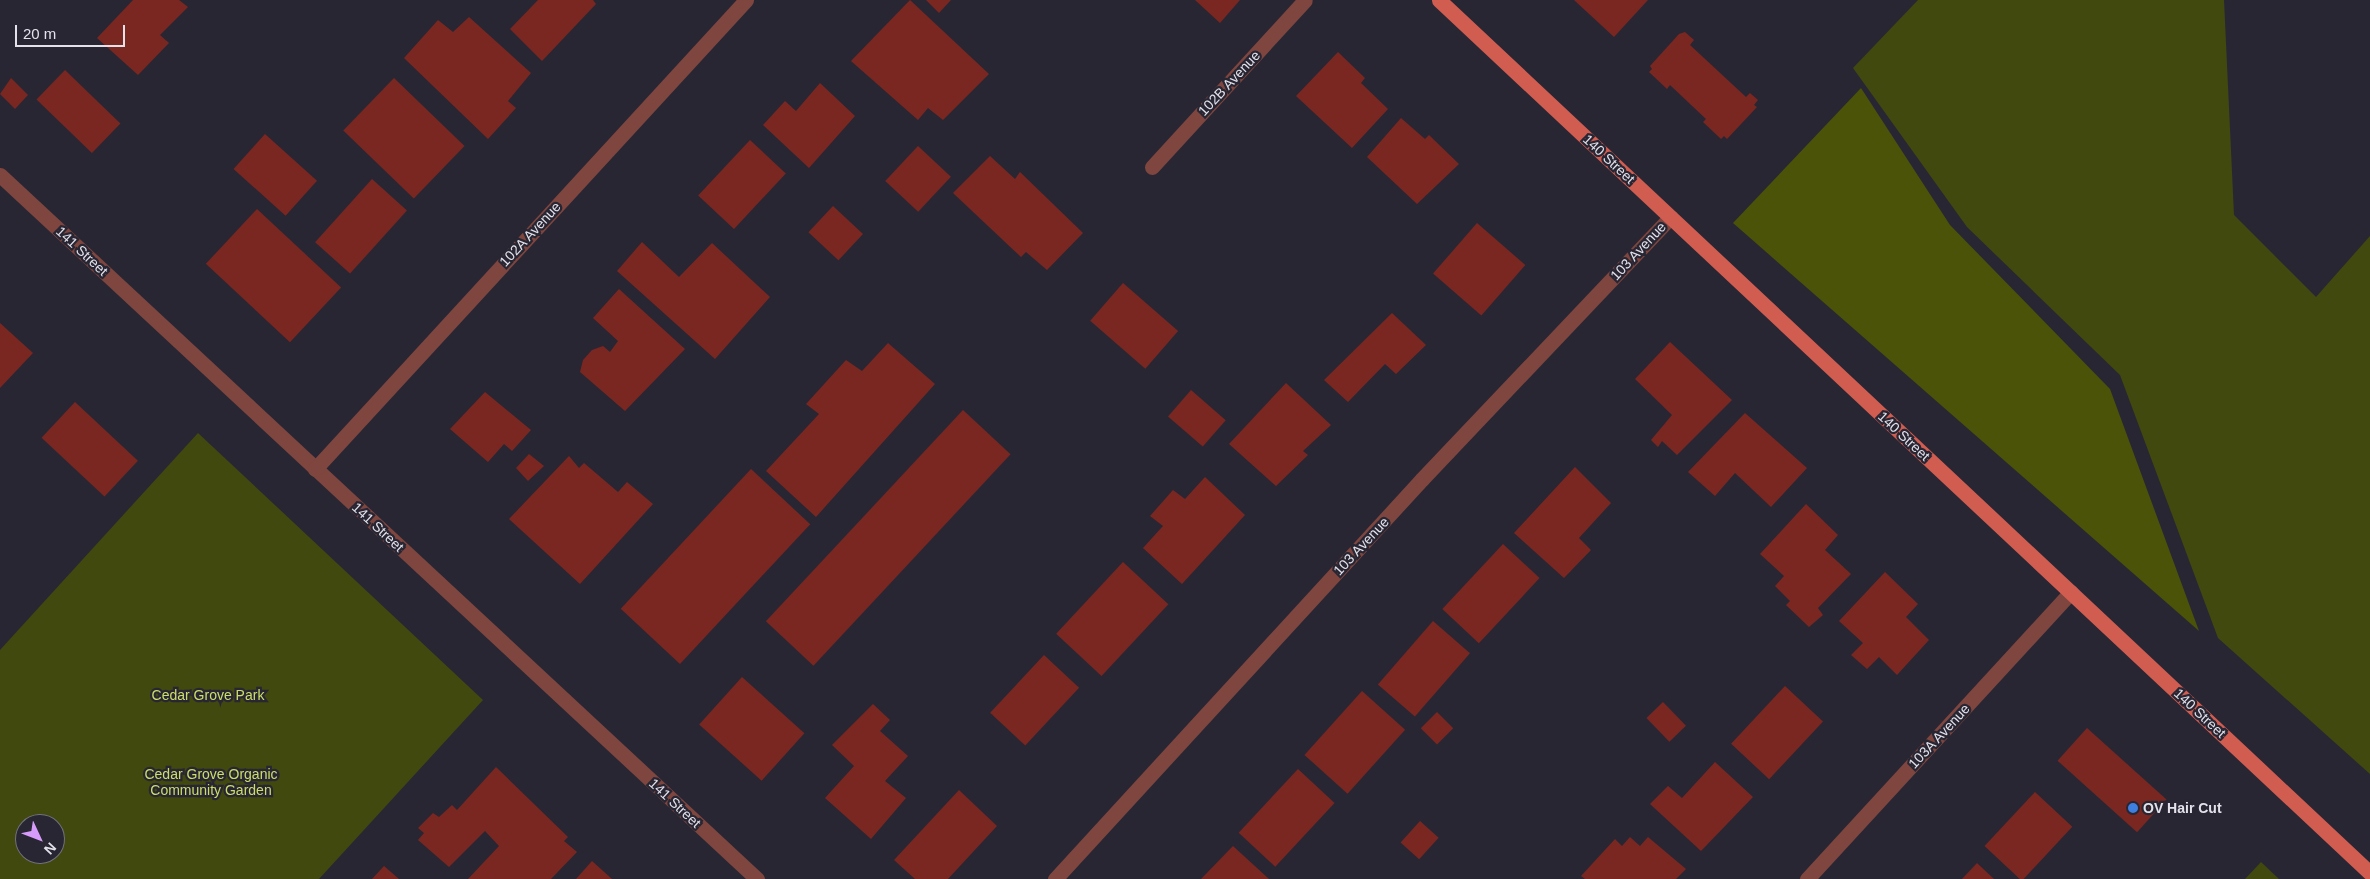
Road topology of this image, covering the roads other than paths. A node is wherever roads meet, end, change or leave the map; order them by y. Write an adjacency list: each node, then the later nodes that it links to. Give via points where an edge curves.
1 (746, 0): 7 (street, 102A Avenue)
2 (1305, 0): 4 (street, 102B Avenue)
3 (1439, 0): 6 (main road, 140 Street)
4 (1152, 166)
5 (0, 175): 7 (street, 141 Street)
6 (1671, 217): 8 (main road, 140 Street); 11 (street, 103 Avenue, via 1422,479)
7 (315, 468): 10 (street, 141 Street)
8 (2071, 592): 9 (main road, 140 Street); 12 (street, 103A Avenue)
9 (2370, 873)
10 (757, 879)
11 (1055, 879)
12 (1807, 879)

